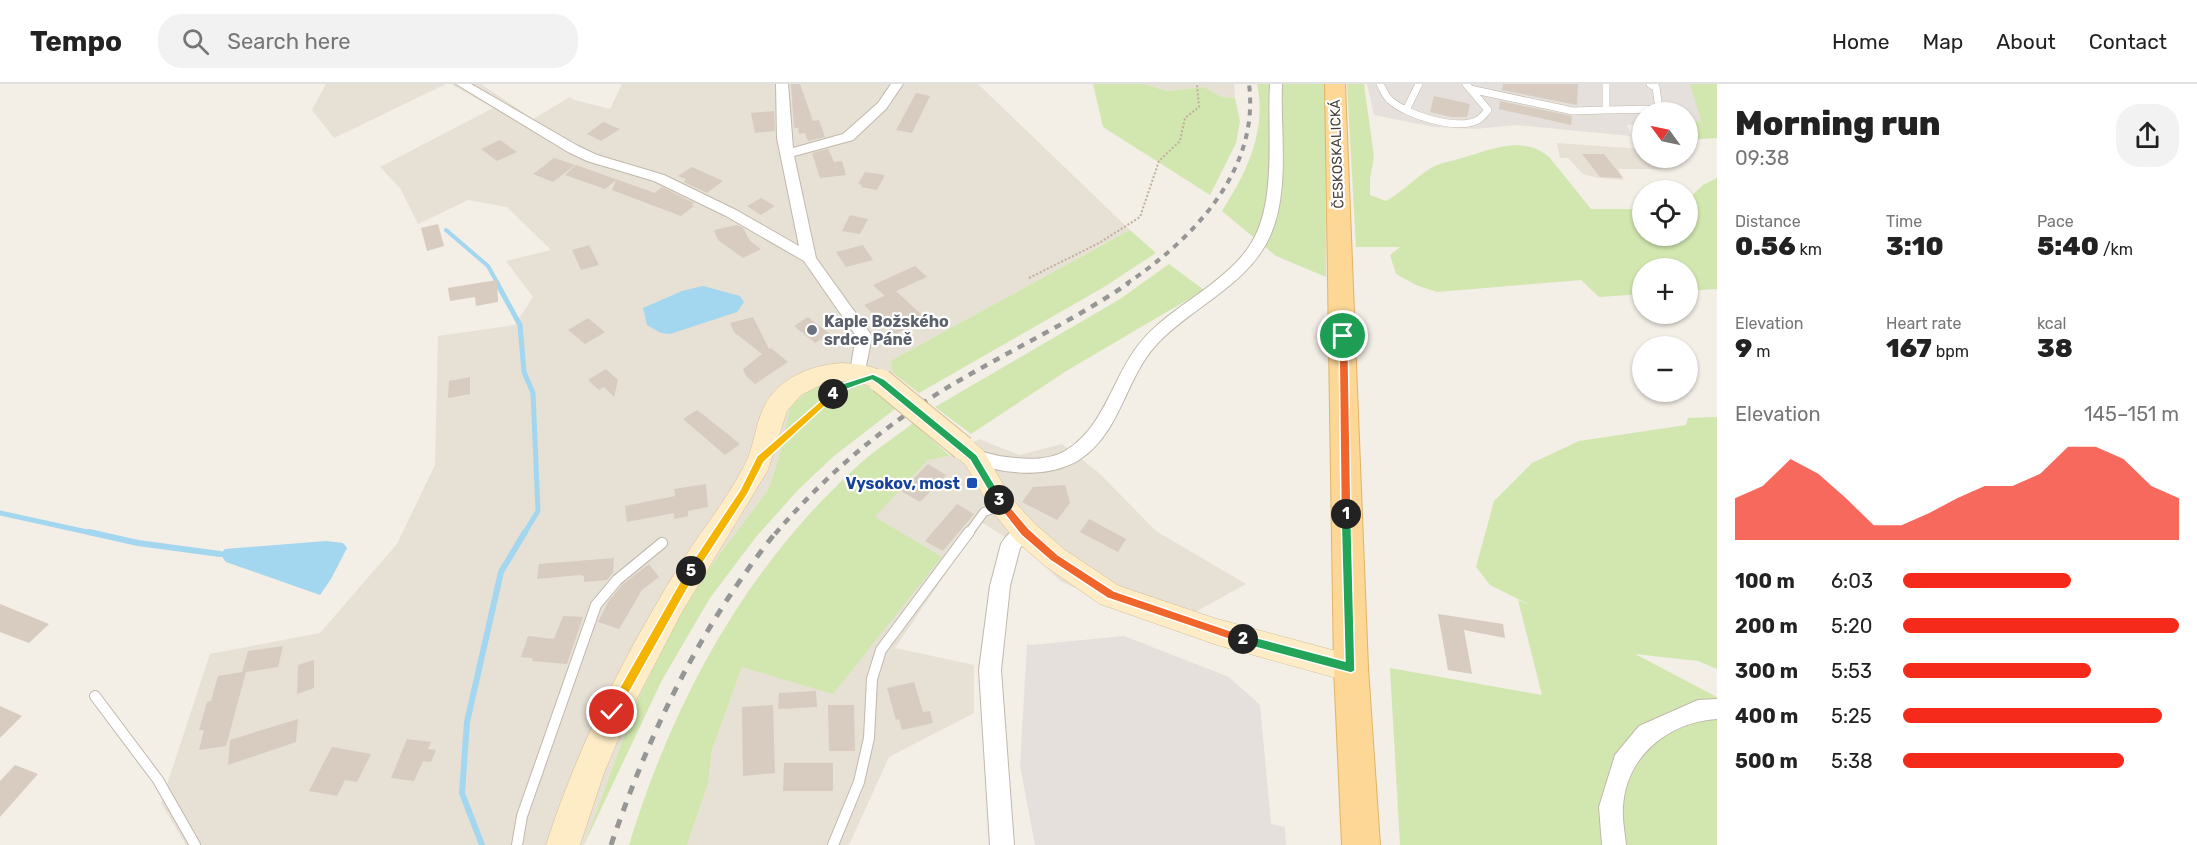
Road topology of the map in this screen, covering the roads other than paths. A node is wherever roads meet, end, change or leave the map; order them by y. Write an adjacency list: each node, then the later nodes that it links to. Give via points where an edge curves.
1 (462, 84): 16 (street, via 573,149 686,190)
2 (782, 84): 15 (street, via 784,138)
3 (897, 84): 15 (street, via 882,106 848,137)
4 (1276, 84): 18 (street, via 1270,210 1255,253 1151,340 1126,376 1100,430 1071,456 1044,465 1025,466 1001,464)
5 (1335, 84): 22 (main road, ČESKOSKALICKÁ)
6 (1380, 84): 12 (lane)
7 (1388, 84): 12 (lane)
8 (1419, 84): 13 (lane)
9 (1606, 84): 14 (lane)
10 (1650, 84): 14 (lane, via 1656,87 1659,109)
11 (1468, 86): 13 (lane, via 1488,110 1479,120 1459,123 1429,119); 14 (lane, via 1573,111)
12 (1388, 98): 13 (lane)
13 (1406, 110)
14 (1606, 110)
15 (789, 153): 16 (street)
16 (809, 258): 17 (street, via 864,336)
17 (870, 377): 18 (street, bridge); 27 (street, via 838,370 826,372 781,400 770,418 760,459 743,493 672,603 616,703)
18 (968, 453): 19 (street)
19 (1002, 505): 20 (street); 28 (lane, via 984,512 881,650 872,679 869,738 859,782)
20 (1025, 532): 22 (street, via 1054,558 1110,595 1217,632); 29 (street, via 1011,544 1000,586 990,670)
21 (662, 543): 26 (lane, via 617,580 596,605 522,816)
22 (1351, 668): 30 (main road, ČESKOSKALICKÁ)
23 (95, 696): 25 (lane, via 158,780)
24 (1717, 709): 31 (street, via 1698,710 1647,733 1623,763 1611,807)
25 (195, 845)
26 (517, 845)
27 (563, 845)
28 (833, 845)
29 (1002, 845)
30 (1361, 845)
31 (1614, 845)

